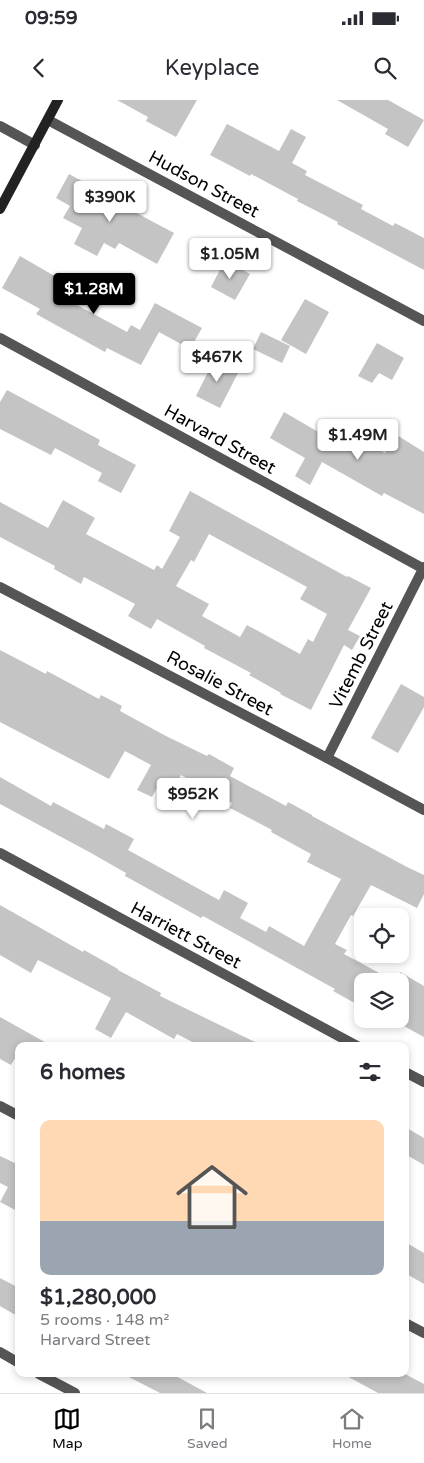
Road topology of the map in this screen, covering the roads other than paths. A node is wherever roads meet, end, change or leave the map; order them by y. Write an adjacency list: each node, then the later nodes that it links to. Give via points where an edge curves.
1 (58, 100): 2 (street)
2 (48, 120): 4 (street); 6 (street, Hudson Street)
3 (0, 126): 4 (street)
4 (35, 145): 5 (street)
5 (0, 209)
6 (424, 321)
7 (0, 338): 8 (street, Harvard Street)
8 (424, 568): 10 (street, Vitemb Street)
9 (0, 586): 10 (street, Rosalie Street)
10 (328, 758): 11 (street, Rosalie Street)
11 (424, 810)
12 (0, 852): 13 (street, Harriett Street)
13 (350, 1042)
14 (409, 1074): 15 (street)
15 (424, 1082)
16 (0, 1106): 17 (street)
17 (15, 1114)
18 (409, 1325): 19 (street)
19 (424, 1333)
20 (0, 1352): 21 (street)
21 (15, 1361)
22 (45, 1377): 23 (street)
23 (75, 1393)

